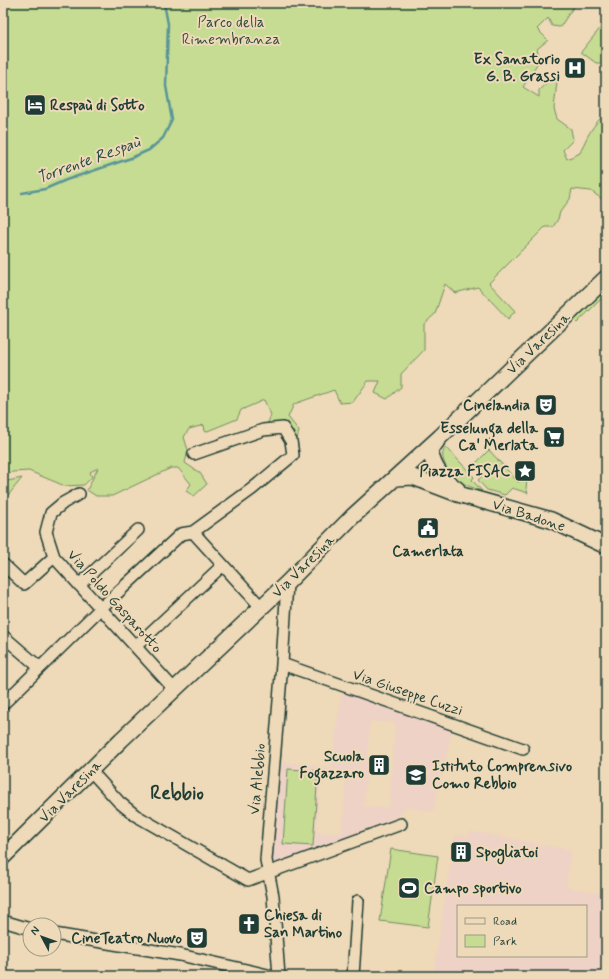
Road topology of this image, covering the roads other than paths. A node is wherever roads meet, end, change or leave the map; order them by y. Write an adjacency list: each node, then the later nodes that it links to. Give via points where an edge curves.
1 (606, 278): 2 (main road, Via Varesina)
2 (440, 437): 4 (main road, Via Varesina); 6 (main road, Via Badone, via 430,451 436,468 448,483)
3 (194, 454): 8 (street, via 263,430 283,428 291,441 293,454 252,489)
4 (395, 478): 6 (main road, Via Badone, via 413,477); 13 (main road, Via Varesina, via 352,516)
5 (79, 494): 10 (street, Via Poldo Gasparotto, via 51,513 46,532)
6 (472, 497): 9 (main road, Via Badone, via 551,520)
7 (138, 530): 14 (street)
8 (193, 532): 12 (street); 15 (street, via 182,534)
9 (606, 546)
10 (54, 557): 11 (street, via 24,584); 14 (street, Via Poldo Gasparotto)
11 (3, 564)
12 (223, 565): 16 (street); 18 (street)
13 (287, 583): 16 (main road, Via Varesina); 19 (street, Via Alebbio)
14 (79, 585): 15 (street, Via Poldo Gasparotto)
15 (101, 608): 18 (street, Via Poldo Gasparotto); 20 (street)
16 (261, 608): 21 (main road, Via Varesina)
17 (3, 636): 20 (street)
18 (136, 646): 21 (street, Via Poldo Gasparotto)
19 (282, 664): 23 (street, Via Giuseppe Cuzzi); 27 (street, Via Alebbio, via 266,860)
20 (39, 667): 22 (street)
21 (174, 689): 24 (main road, Via Varesina)
22 (3, 704)
23 (523, 749)
24 (90, 770): 26 (main road, Via Varesina); 27 (street, via 119,802 135,815 248,880)
25 (401, 824): 27 (street)
26 (3, 857)
27 (268, 872): 33 (street, Via Alebbio, via 273,896)
28 (358, 901): 34 (street)
29 (3, 921): 30 (street)
30 (22, 927)
31 (62, 935): 32 (street, via 180,955)
32 (272, 976)
33 (279, 976)
34 (353, 976)

